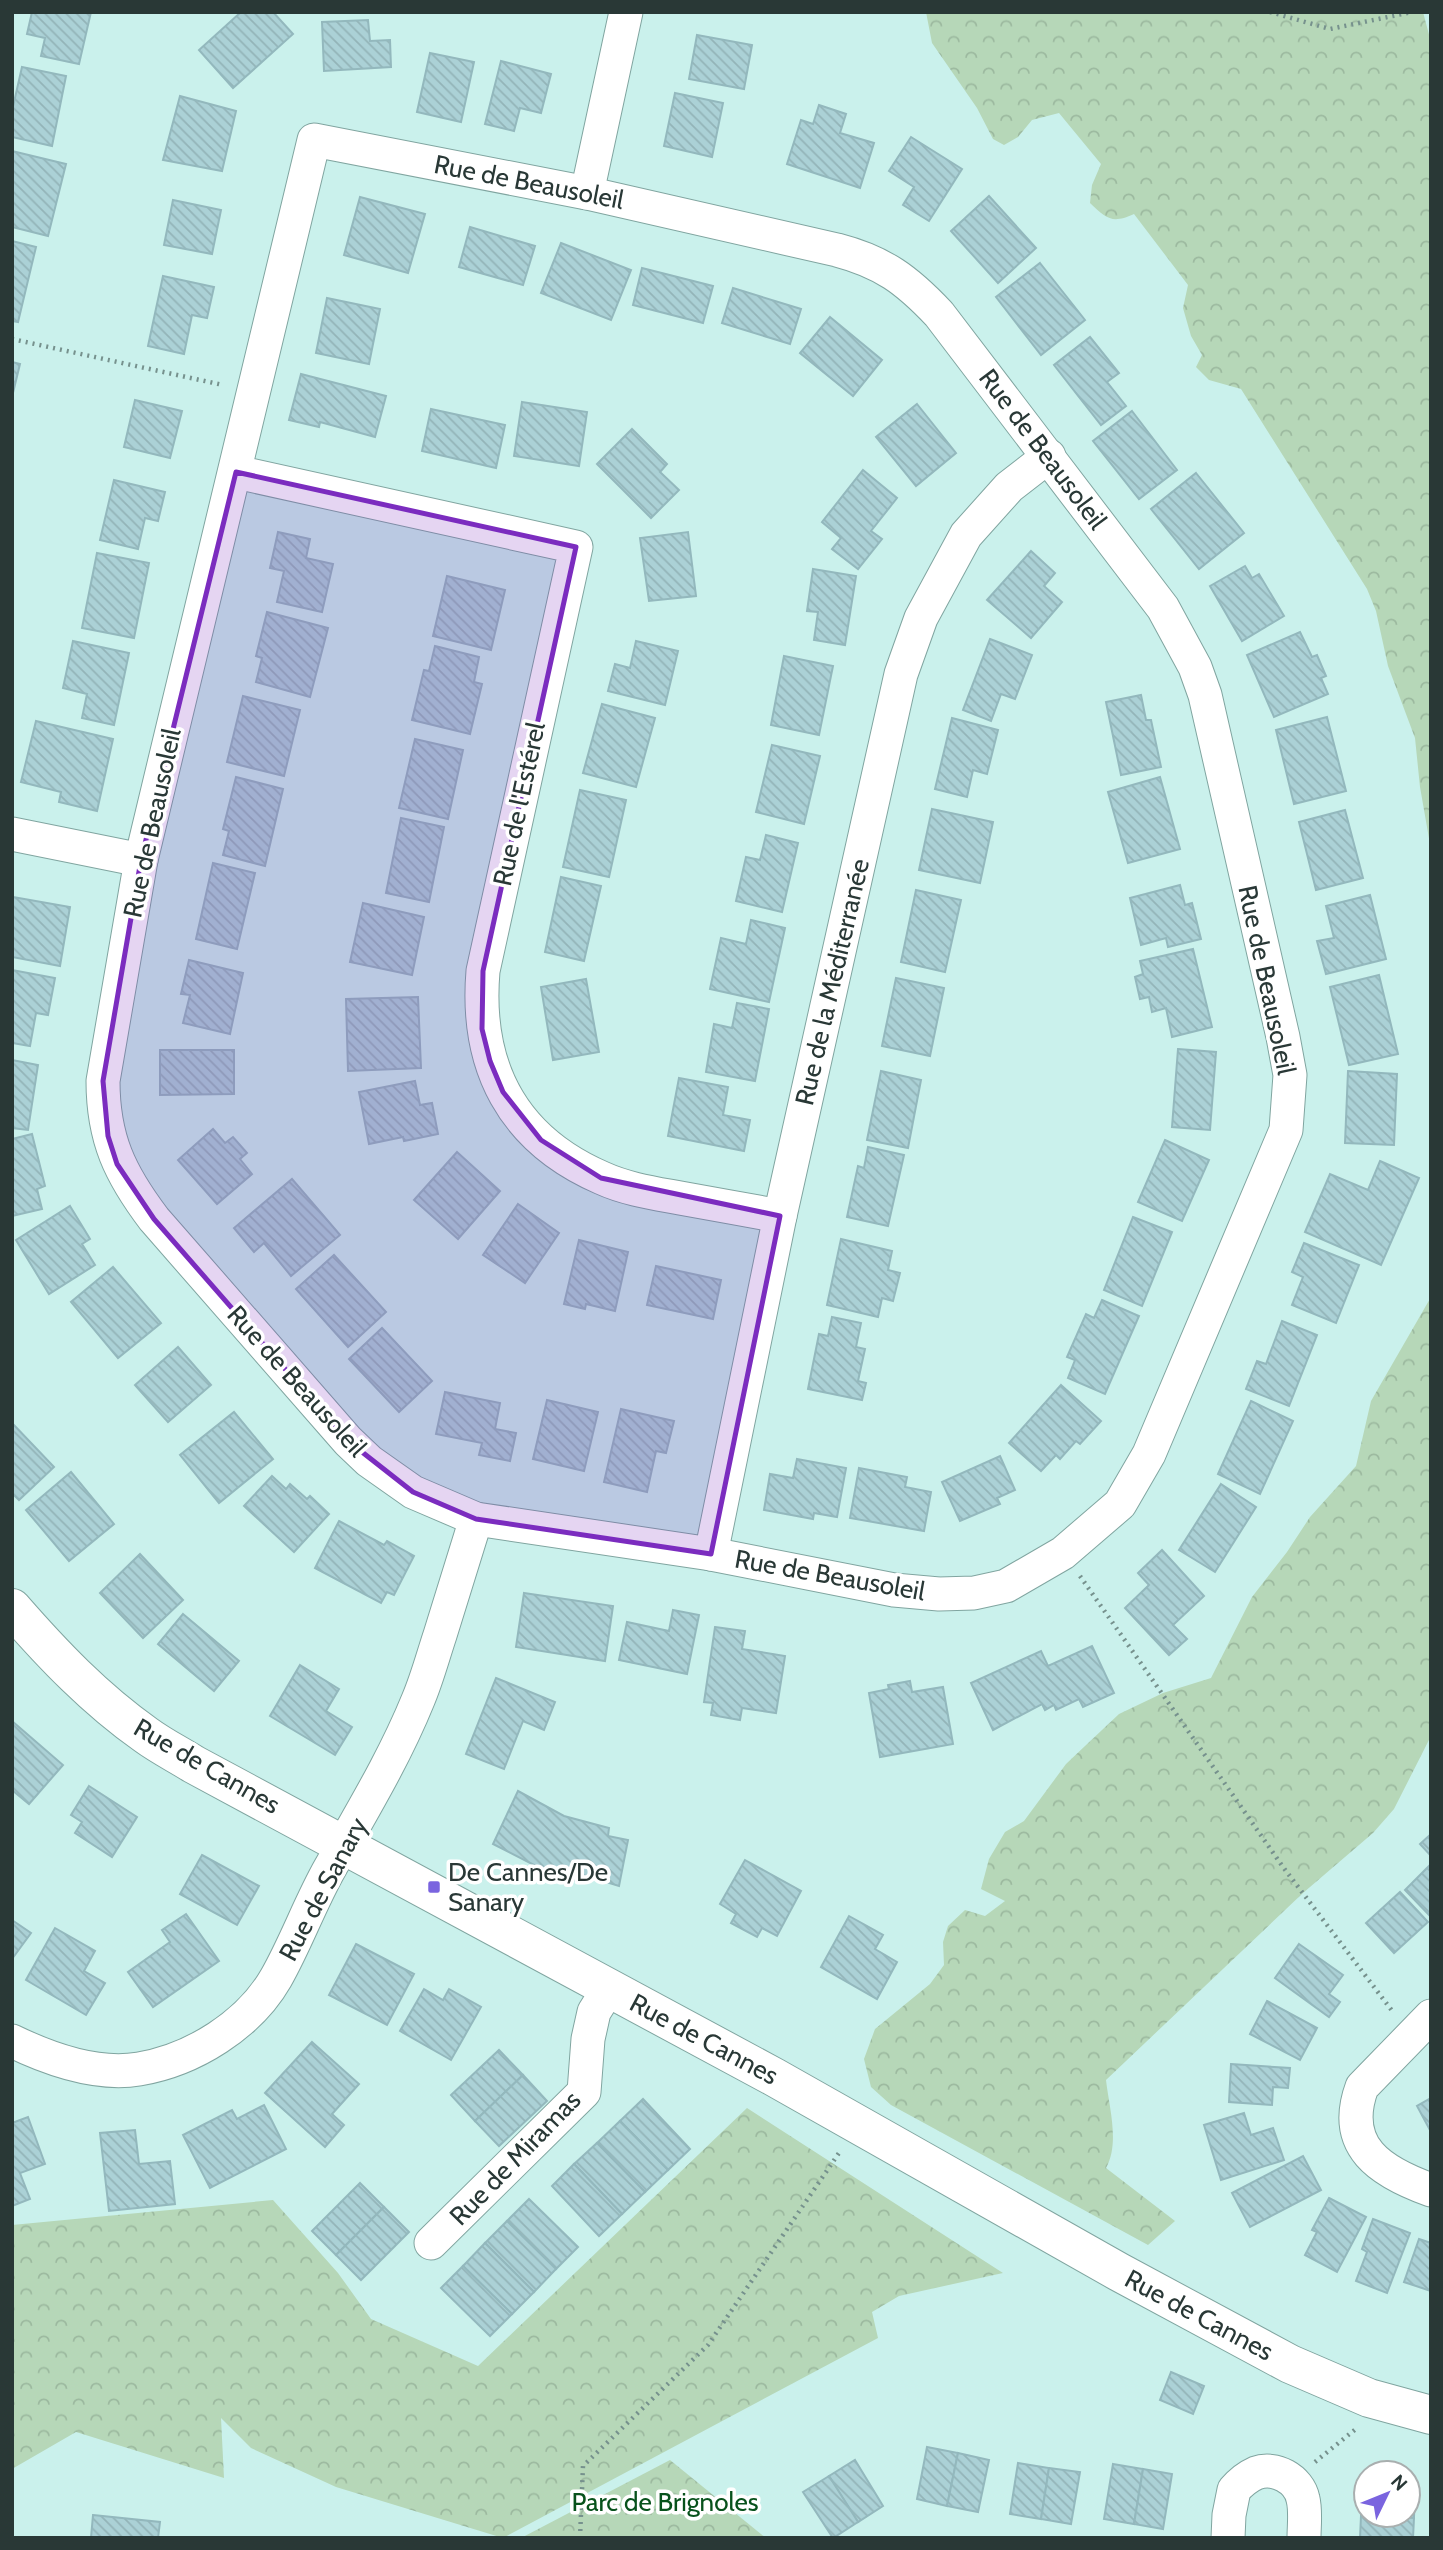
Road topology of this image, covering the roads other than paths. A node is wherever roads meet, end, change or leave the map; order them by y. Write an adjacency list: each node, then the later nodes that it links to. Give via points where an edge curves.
1 (626, 12): 2 (street)
2 (587, 193): 3 (street, Rue de Beausoleil, via 837,250 892,271 939,314); 4 (street, Rue de Beausoleil, via 314,140)
3 (1049, 456): 7 (street, Rue de la Méditerranée, via 1009,487 966,535 920,618 901,674); 9 (street, Rue de Beausoleil, via 1163,608 1205,695 1290,1074 1286,1130 1149,1454 1120,1504 1063,1553 1006,1586 939,1594 894,1590)
4 (236, 472): 6 (street, Rue de Beausoleil); 7 (street, Rue de l'Estérel, via 576,547 482,971 482,1029 490,1061 503,1092 541,1140 601,1178 634,1189)
5 (12, 834): 6 (street)
6 (141, 860): 8 (street, Rue de Beausoleil, via 103,1081 103,1109 117,1164 154,1219 348,1441 414,1492)
7 (780, 1216): 9 (street, Rue de la Méditerranée)
8 (476, 1518): 9 (street, Rue de Beausoleil); 11 (street, Rue de Sanary, via 419,1699)
9 (711, 1554)
10 (12, 1608): 11 (street, Rue de Cannes, via 54,1656 146,1735)
11 (345, 1844): 12 (street, Rue de Cannes); 14 (street, Rue de Sanary, via 275,1979 231,2030 201,2048 139,2069 103,2069 37,2053)
12 (609, 1988): 16 (street, Rue de Miramas, via 594,2012 584,2092); 17 (street, Rue de Cannes, via 1266,2351 1329,2383)
13 (1421, 2026): 15 (street, via 1362,2087 1356,2115 1358,2131 1374,2161)
14 (12, 2041)
15 (1431, 2190)
16 (431, 2243)
17 (1431, 2415)
18 (1228, 2538): 19 (street, via 1234,2490 1244,2480 1268,2471 1281,2474 1300,2491)
19 (1304, 2538)

